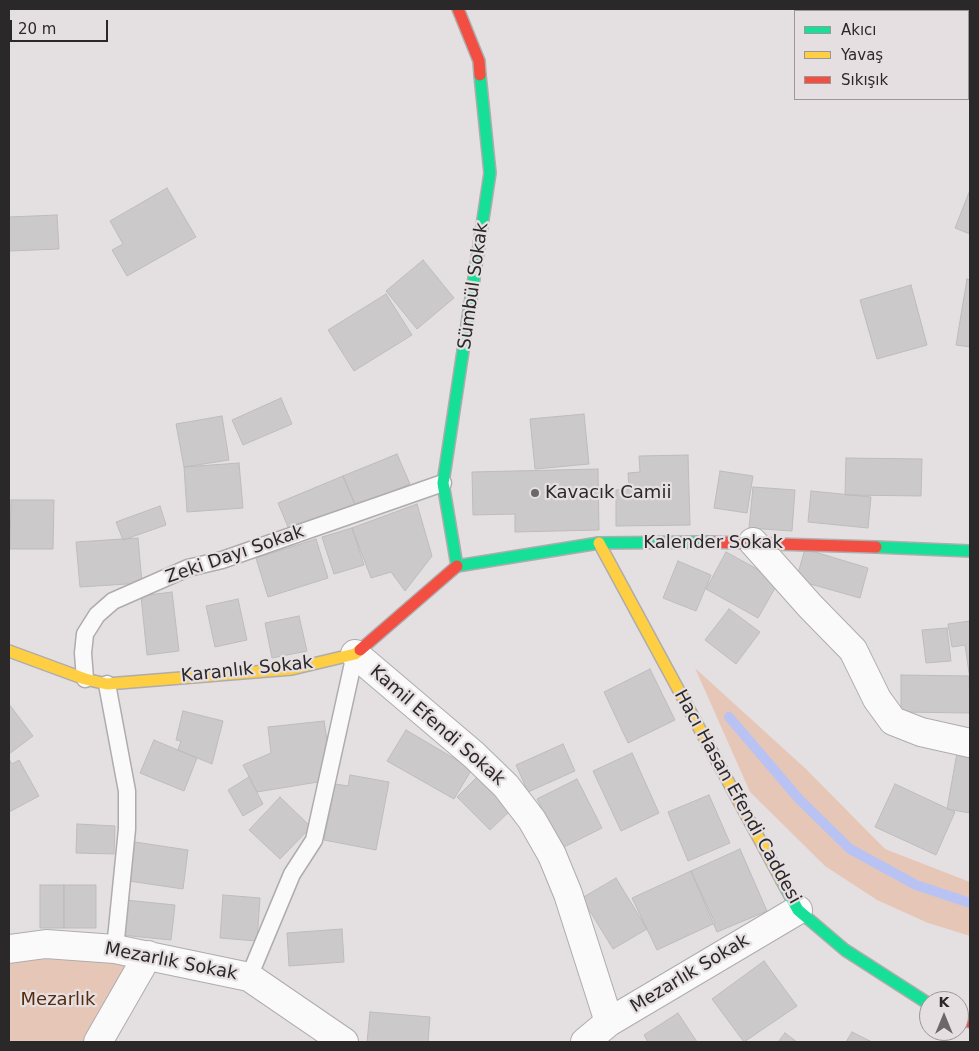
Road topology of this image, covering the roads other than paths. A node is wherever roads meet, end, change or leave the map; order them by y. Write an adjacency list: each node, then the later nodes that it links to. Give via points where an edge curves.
1 (458, 9): 2 (street, Sümbül Sokak, via 479,62 490,173)
2 (443, 483): 6 (street, Sümbül Sokak); 9 (lane, Zeki Dayı Sokak, via 222,560 188,568 113,601 97,615 85,634)
3 (753, 542): 4 (street, Kalender Sokak); 5 (street, Kalender Sokak); 11 (street, via 853,650 877,699 893,721 921,732)
4 (599, 543): 6 (street, Kalender Sokak); 12 (street, Hacı Hasan Efendi Caddesi)
5 (970, 552)
6 (457, 566): 8 (street, Karanlık Sokak)
7 (9, 651): 9 (street, Karanlık Sokak)
8 (354, 654): 10 (street, Karanlık Sokak, via 292,669); 16 (lane, via 314,840 292,874); 18 (street, Kamil Efendi Sokak, via 474,755 506,786 532,820 552,855 568,894)
9 (86, 679): 10 (street, Karanlık Sokak)
10 (107, 684): 14 (lane, via 128,791)
11 (970, 742)
12 (798, 910): 17 (street, Hacı Hasan Efendi Caddesi, via 845,950); 18 (street, Mezarlık Sokak)
13 (9, 949): 14 (street, Mezarlık Sokak, via 46,944)
14 (116, 949): 15 (street, Mezarlık Sokak)
15 (148, 955): 16 (street, Mezarlık Sokak); 19 (street)
16 (249, 977): 20 (street, Mezarlık Sokak)
17 (919, 998)
18 (609, 1022): 21 (street, Mezarlık Sokak)
19 (98, 1042)
20 (344, 1042)
21 (585, 1042)

